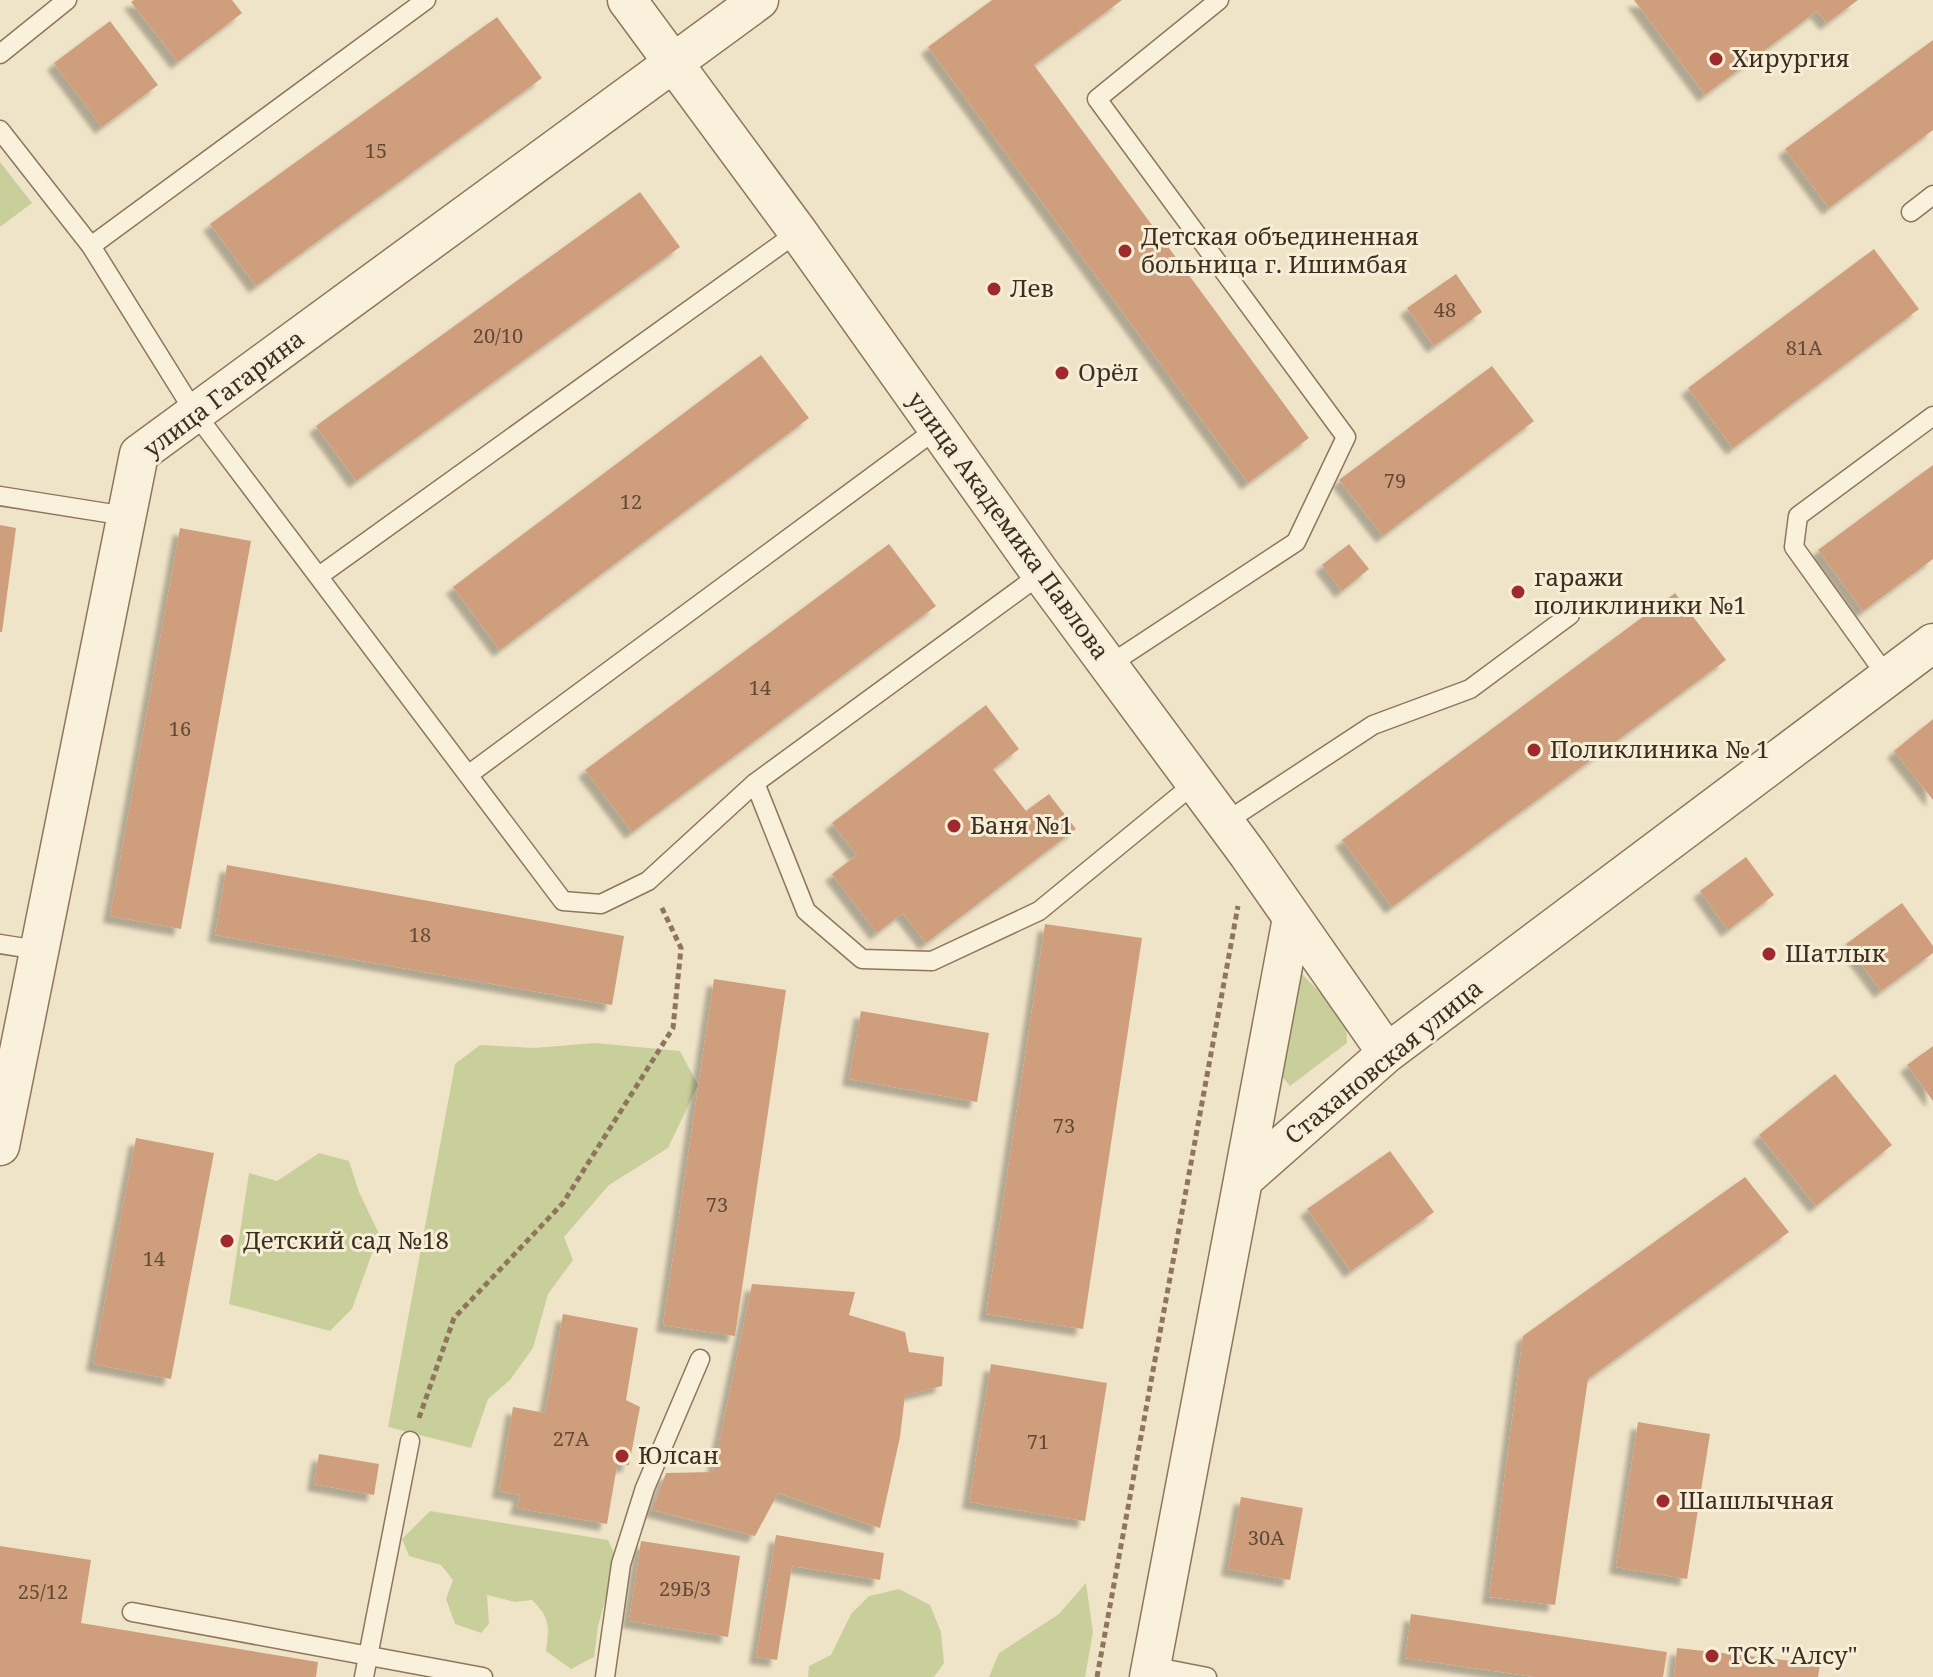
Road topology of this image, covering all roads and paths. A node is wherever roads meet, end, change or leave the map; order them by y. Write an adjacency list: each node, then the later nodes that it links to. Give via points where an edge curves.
1 (67, 0): 6 (lane)
2 (426, 0): 12 (lane)
3 (627, 0): 7 (street, улица Академика Павлова)
4 (759, 0): 7 (street, улица Гагарина)
5 (1219, 0): 22 (lane, via 1097,99 1346,437 1296,542)
6 (0, 54)
7 (674, 63): 11 (street, улица Академика Павлова); 13 (street, улица Гагарина)
8 (0, 130): 12 (lane)
9 (1933, 195): 10 (lane)
10 (1911, 212)
11 (798, 232): 15 (street, улица Академика Павлова); 19 (lane)
12 (91, 246): 13 (lane)
13 (195, 413): 17 (street, улица Гагарина, via 139,454); 19 (lane)
14 (1933, 416): 23 (lane, via 1798,516 1794,547)
15 (938, 428): 18 (street, улица Академика Павлова); 24 (lane)
16 (0, 496): 17 (lane)
17 (126, 516): 32 (street, улица Гагарина)
18 (1041, 574): 22 (street, улица Академика Павлова); 25 (lane)
19 (319, 576): 24 (lane)
20 (1570, 615): 27 (lane, via 1470,689 1373,725)
21 (1933, 643): 23 (street, Стахановская улица)
22 (1109, 665): 26 (street, улица Академика Павлова)
23 (1888, 678): 33 (street, Стахановская улица)
24 (468, 775): 29 (lane, via 563,901 601,904)
25 (755, 783): 26 (lane, via 806,911 862,959 932,961 1039,911); 29 (lane)
26 (1195, 783): 27 (street, улица Академика Павлова)
27 (1224, 823): 28 (street, улица Академика Павлова)
28 (1248, 854): 30 (street, улица Академика Павлова); 44 (path)
29 (648, 881): 37 (path, via 681,948 673,1028 563,1203 454,1318)
30 (1292, 918): 33 (street, улица Академика Павлова); 35 (street)
31 (0, 944): 32 (lane)
32 (38, 950): 34 (street, улица Гагарина)
33 (1387, 1053): 35 (street, Стахановская улица)
34 (0, 1146)
35 (1243, 1180): 40 (street)
36 (700, 1359): 43 (lane, via 645,1488 621,1564)
37 (410, 1441): 39 (lane)
38 (132, 1612): 39 (lane)
39 (368, 1656): 41 (lane); 42 (lane)
40 (1150, 1672): 45 (lane)
41 (364, 1677)
42 (483, 1677)
43 (605, 1677)
44 (1097, 1677)
45 (1207, 1677)

